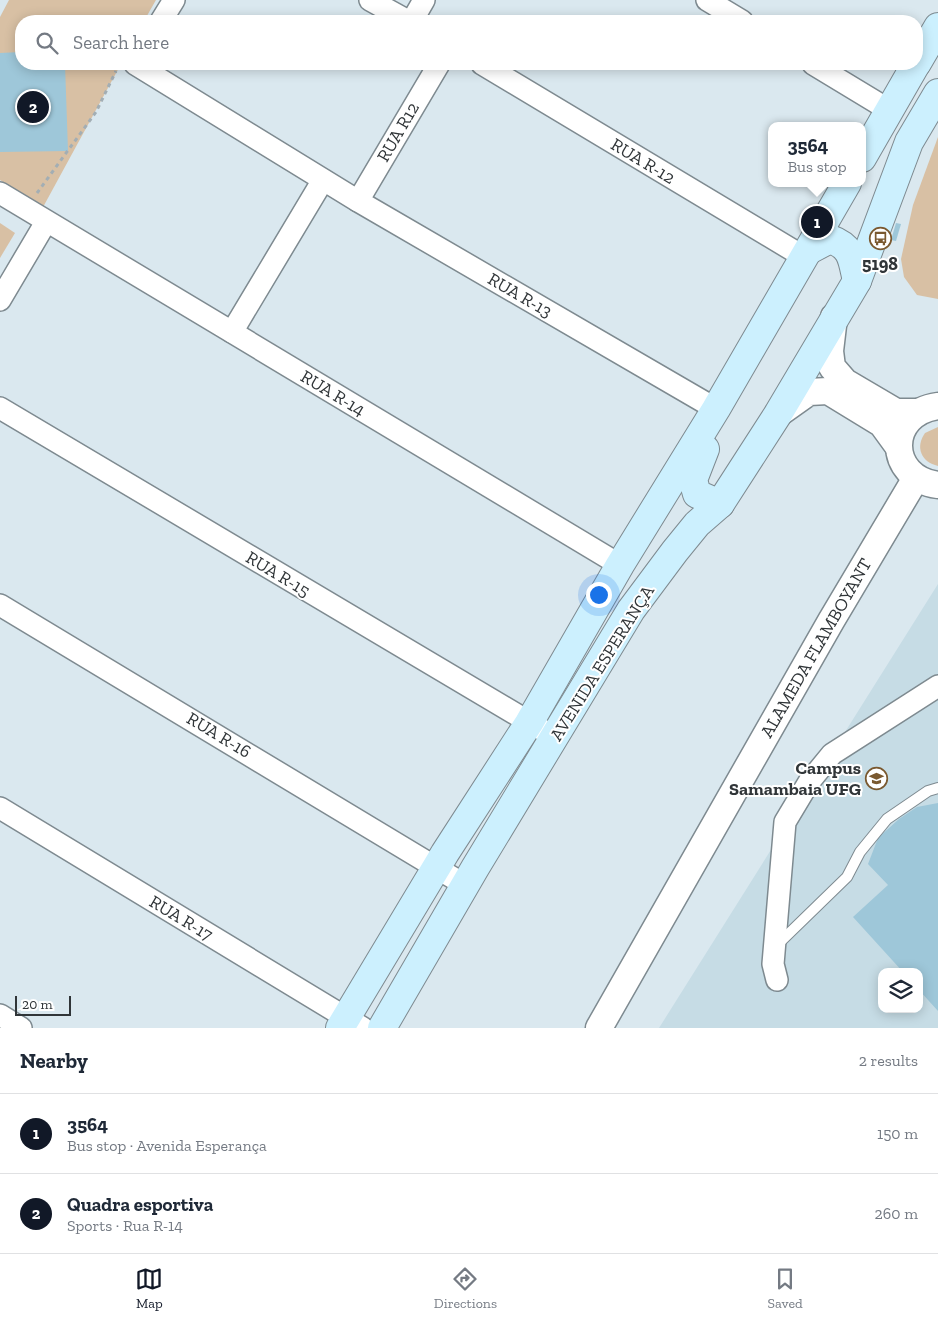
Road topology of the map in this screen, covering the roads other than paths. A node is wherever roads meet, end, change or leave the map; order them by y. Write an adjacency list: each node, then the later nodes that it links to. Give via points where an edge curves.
1 (174, 0): 5 (street)
2 (370, 0): 6 (street)
3 (424, 0): 7 (street)
4 (707, 0): 8 (street)
5 (165, 15)
6 (397, 15)
7 (415, 15)
8 (732, 15)
9 (938, 27): 10 (main road)
10 (923, 53)
11 (145, 70): 19 (street, RUA R-13)
12 (435, 70): 22 (street, RUA R12)
13 (492, 70): 24 (street, RUA R-12)
14 (823, 70): 17 (street)
15 (913, 70): 17 (main road)
16 (938, 93): 25 (main road, AVENIDA ESPERANÇA, via 909,142)
17 (889, 110): 18 (main road)
18 (866, 151)
19 (323, 180): 22 (street, RUA R-13); 28 (street)
20 (845, 187): 24 (main road, AVENIDA ESPERANÇA)
21 (0, 193): 23 (street, RUA R-14)
22 (358, 201): 30 (street, RUA R-13)
23 (46, 222): 26 (street); 28 (street, RUA R-14)
24 (807, 254): 25 (main road, via 830,239 843,243 851,254); 30 (main road, AVENIDA ESPERANÇA)
25 (857, 281): 27 (main road, AVENIDA ESPERANÇA)
26 (0, 300)
27 (834, 317): 31 (street, via 830,351 832,367 845,382 896,412); 32 (main road, AVENIDA ESPERANÇA)
28 (232, 332): 36 (street, RUA R-14)
29 (0, 408): 39 (street, RUA R-15)
30 (716, 409): 35 (main road, via 709,438 692,480 697,494); 36 (main road, AVENIDA ESPERANÇA)
31 (927, 409): 33 (street, via 903,427)
32 (778, 414): 33 (street, via 809,392 828,391 882,424); 35 (main road, AVENIDA ESPERANÇA)
33 (898, 446): 34 (street, via 903,464)
34 (927, 481): 51 (street, ALAMEDA FLAMBOYANT, via 831,621)
35 (720, 504): 40 (main road, AVENIDA ESPERANÇA, via 697,524 631,610)
36 (620, 565): 39 (main road, AVENIDA ESPERANÇA)
37 (0, 605): 43 (street, RUA R-16)
38 (938, 686): 45 (street, via 832,754 808,782 785,822)
39 (529, 723): 40 (street, RUA R-15); 43 (main road, AVENIDA ESPERANÇA)
40 (556, 738): 44 (main road, AVENIDA ESPERANÇA)
41 (938, 788): 45 (lane, via 928,791 887,819 860,852 848,877)
42 (0, 808): 48 (street, RUA R-17)
43 (437, 866): 44 (street, RUA R-16); 48 (main road, AVENIDA ESPERANÇA)
44 (466, 885): 50 (main road, AVENIDA ESPERANÇA)
45 (774, 948): 46 (street, via 772,964)
46 (776, 980)
47 (0, 1016): 49 (street)
48 (350, 1025)
49 (21, 1028)
50 (382, 1028)
51 (599, 1028)

